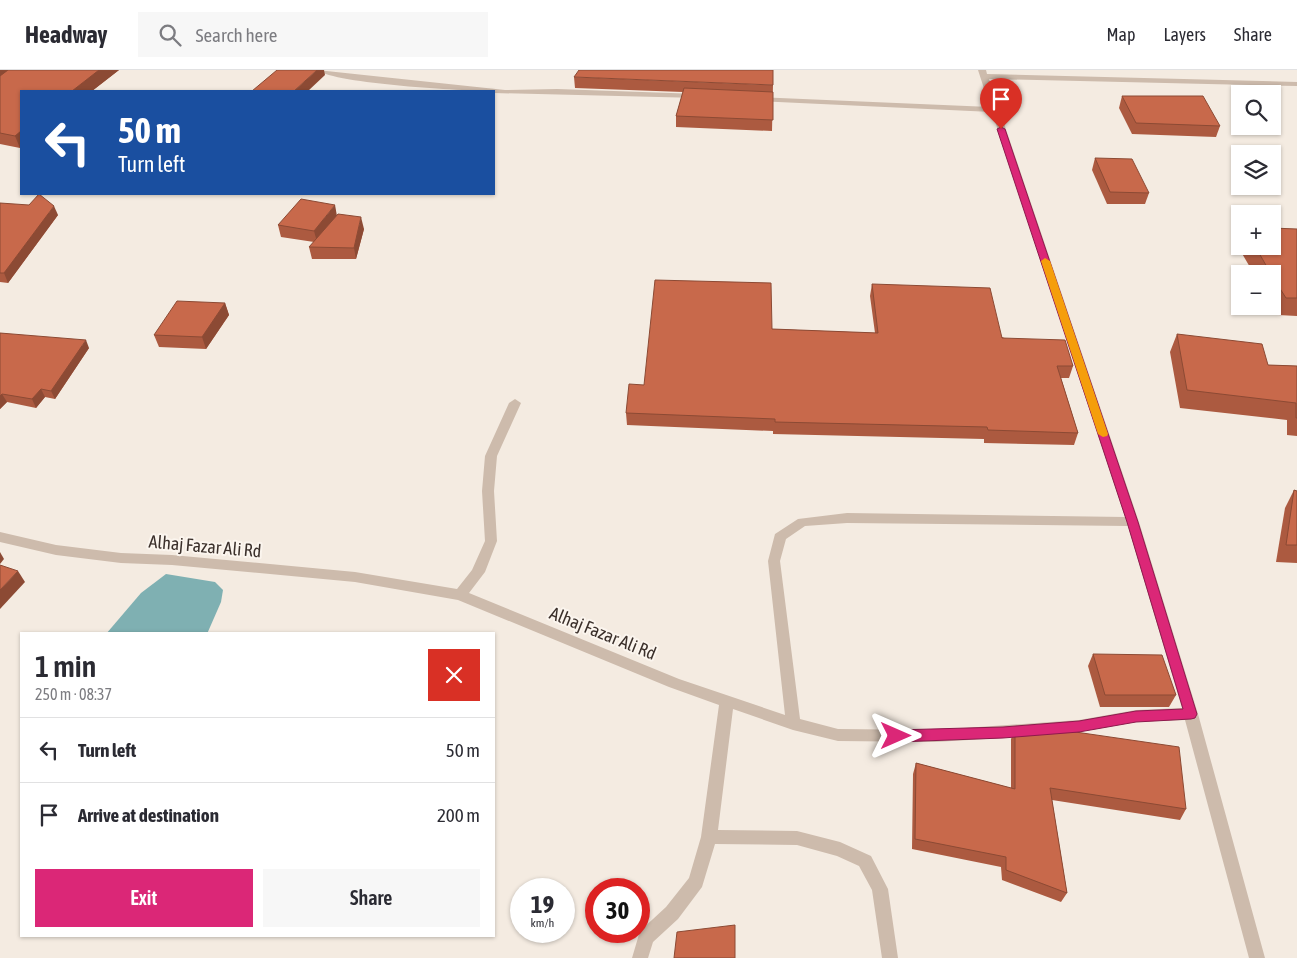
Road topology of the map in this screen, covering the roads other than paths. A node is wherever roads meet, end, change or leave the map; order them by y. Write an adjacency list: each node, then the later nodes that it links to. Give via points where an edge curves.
1 (321, 70): 4 (street, via 348,77)
2 (982, 73): 3 (street); 8 (street)
3 (1297, 84)
4 (483, 90)
5 (495, 91): 6 (street)
6 (708, 96)
7 (747, 98): 8 (street)
8 (995, 110): 10 (street)
9 (515, 403): 12 (street, via 491,456 488,490 491,541 478,572)
10 (1133, 522): 14 (street); 15 (street, via 847,518 802,522 780,537 774,561)
11 (0, 537): 12 (street, Alhaj Fazar Ali Rd, via 66,551 355,577)
12 (460, 596): 13 (street, Alhaj Fazar Ali Rd)
13 (727, 702): 15 (street, Alhaj Fazar Ali Rd); 16 (street)
14 (1191, 714): 15 (street, Alhaj Fazar Ali Rd, via 1136,716 1079,726 935,736 838,736); 19 (street)
15 (793, 724)
16 (709, 837): 17 (street, via 696,882 672,913 646,937); 18 (street, via 797,838 840,848 865,861 880,889)
17 (640, 958)
18 (890, 958)
19 (1257, 958)

